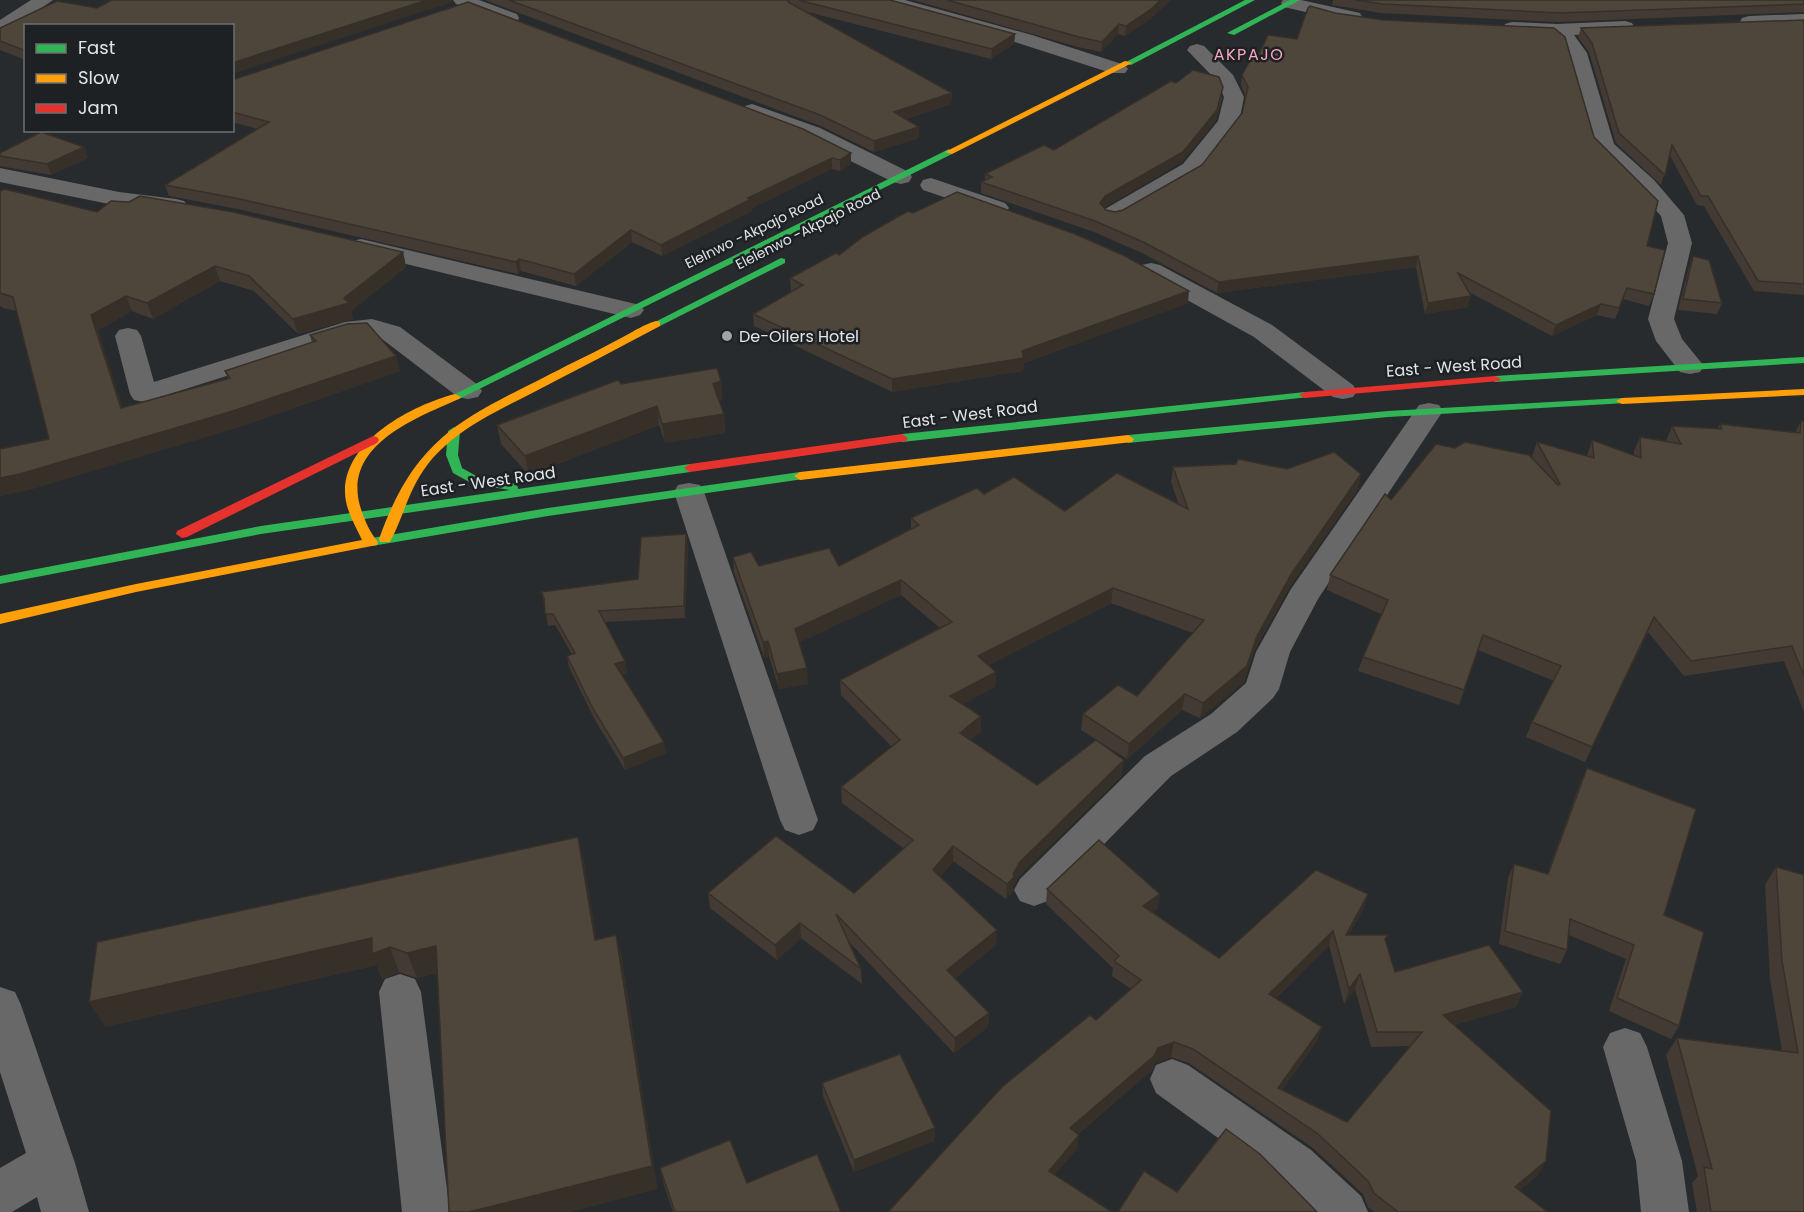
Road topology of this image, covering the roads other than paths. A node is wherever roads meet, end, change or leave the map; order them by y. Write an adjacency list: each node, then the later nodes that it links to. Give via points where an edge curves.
1 (44, 0): 13 (street)
2 (884, 0): 16 (street)
3 (1251, 0): 16 (main road, Elelnwo -Akpajo Road)
4 (466, 1): 6 (street); 9 (street)
5 (1293, 2): 7 (street, via 1333,14); 15 (main road)
6 (445, 13)
7 (1371, 19)
8 (1804, 20): 10 (street)
9 (523, 23)
10 (1725, 23)
11 (1491, 27): 14 (street)
12 (1647, 27): 14 (street)
13 (0, 28)
14 (1557, 30): 30 (street, via 1577,53 1604,147 1672,215 1680,243 1661,318 1669,341)
15 (1202, 47): 22 (street, via 1226,78 1234,97 1228,122 1191,169)
16 (1118, 69): 19 (main road, Elelnwo -Akpajo Road)
17 (737, 105): 19 (street, via 812,133)
18 (0, 175): 21 (street)
19 (901, 177): 27 (main road, Elelnwo -Akpajo Road)
20 (935, 183): 23 (street)
21 (195, 210)
22 (1113, 214)
23 (1019, 216)
24 (342, 242): 27 (street)
25 (794, 255): 35 (main road, Elelenwo -Akpajo Road)
26 (1132, 260): 32 (street, via 1263,331)
27 (631, 310): 31 (main road, Elelnwo -Akpajo Road)
28 (128, 336): 31 (street, via 144,394 323,337 372,327 391,333)
29 (1804, 360): 30 (main road, East - West Road)
30 (1690, 366): 32 (main road, East - West Road)
31 (468, 391): 36 (main road, Elelnwo -Akpajo Road)
32 (1343, 391): 37 (main road, East - West Road, via 894,439)
33 (1804, 392): 34 (main road)
34 (1429, 411): 38 (main road, via 900,462); 47 (street, via 1303,597 1273,652 1261,689 1224,723 1158,766)
35 (454, 431): 37 (main road, via 452,455 457,470 477,481); 39 (main road, Elelenwo -Akpajo Road, via 427,458)
36 (373, 440): 40 (main road, Elelnwo -Akpajo Road, via 357,461 352,481 350,498); 43 (main road)
37 (551, 488): 39 (main road, East - West Road)
38 (689, 492): 41 (main road); 46 (street)
39 (393, 511): 40 (main road, East - West Road); 41 (main road, Elelenwo -Akpajo Road)
40 (356, 517): 42 (main road, Elelnwo -Akpajo Road); 43 (main road, East - West Road)
41 (385, 539): 42 (main road)
42 (370, 543): 45 (main road, via 148,583)
43 (145, 552): 44 (main road, East - West Road)
44 (0, 580)
45 (0, 619)
46 (799, 820)
47 (1034, 890)
48 (400, 992): 55 (street)
49 (0, 1005): 52 (street)
50 (1624, 1047): 57 (street, via 1659,1161)
51 (1172, 1079): 56 (street, via 1294,1166)
52 (52, 1163): 53 (street); 54 (street)
53 (0, 1194)
54 (65, 1212)
55 (426, 1212)
56 (1344, 1212)
57 (1665, 1212)

